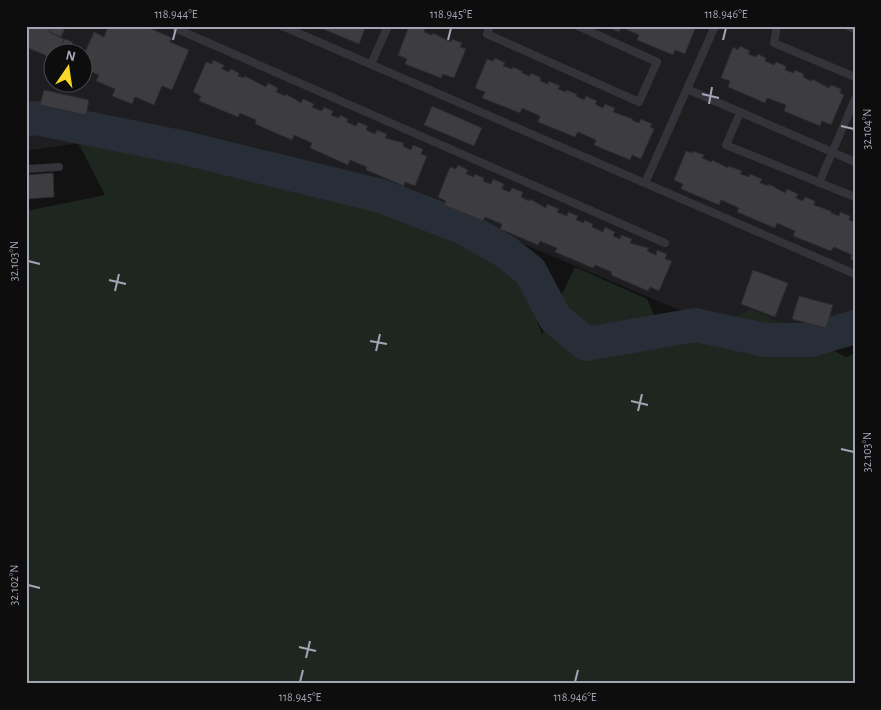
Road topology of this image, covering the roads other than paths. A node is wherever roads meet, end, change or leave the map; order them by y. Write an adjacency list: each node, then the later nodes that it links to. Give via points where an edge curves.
1 (179, 26): 22 (lane, via 178,29)
2 (282, 26): 10 (lane)
3 (388, 26): 10 (lane)
4 (490, 26): 5 (lane, via 487,34 639,102 657,62)
5 (578, 26)
6 (715, 26): 12 (lane)
7 (777, 26): 11 (lane, via 774,43)
8 (848, 26): 9 (lane)
9 (855, 29)
10 (371, 64): 19 (lane)
11 (855, 77)
12 (687, 89): 14 (lane); 19 (lane)
13 (855, 99): 15 (lane)
14 (740, 112): 15 (lane); 20 (lane, via 726,144)
15 (832, 152): 16 (lane); 20 (lane)
16 (855, 162)
17 (59, 167): 18 (lane)
18 (26, 169)
19 (645, 183): 23 (lane)
20 (820, 183): 21 (lane)
21 (855, 197)
22 (665, 244)
23 (855, 274)

